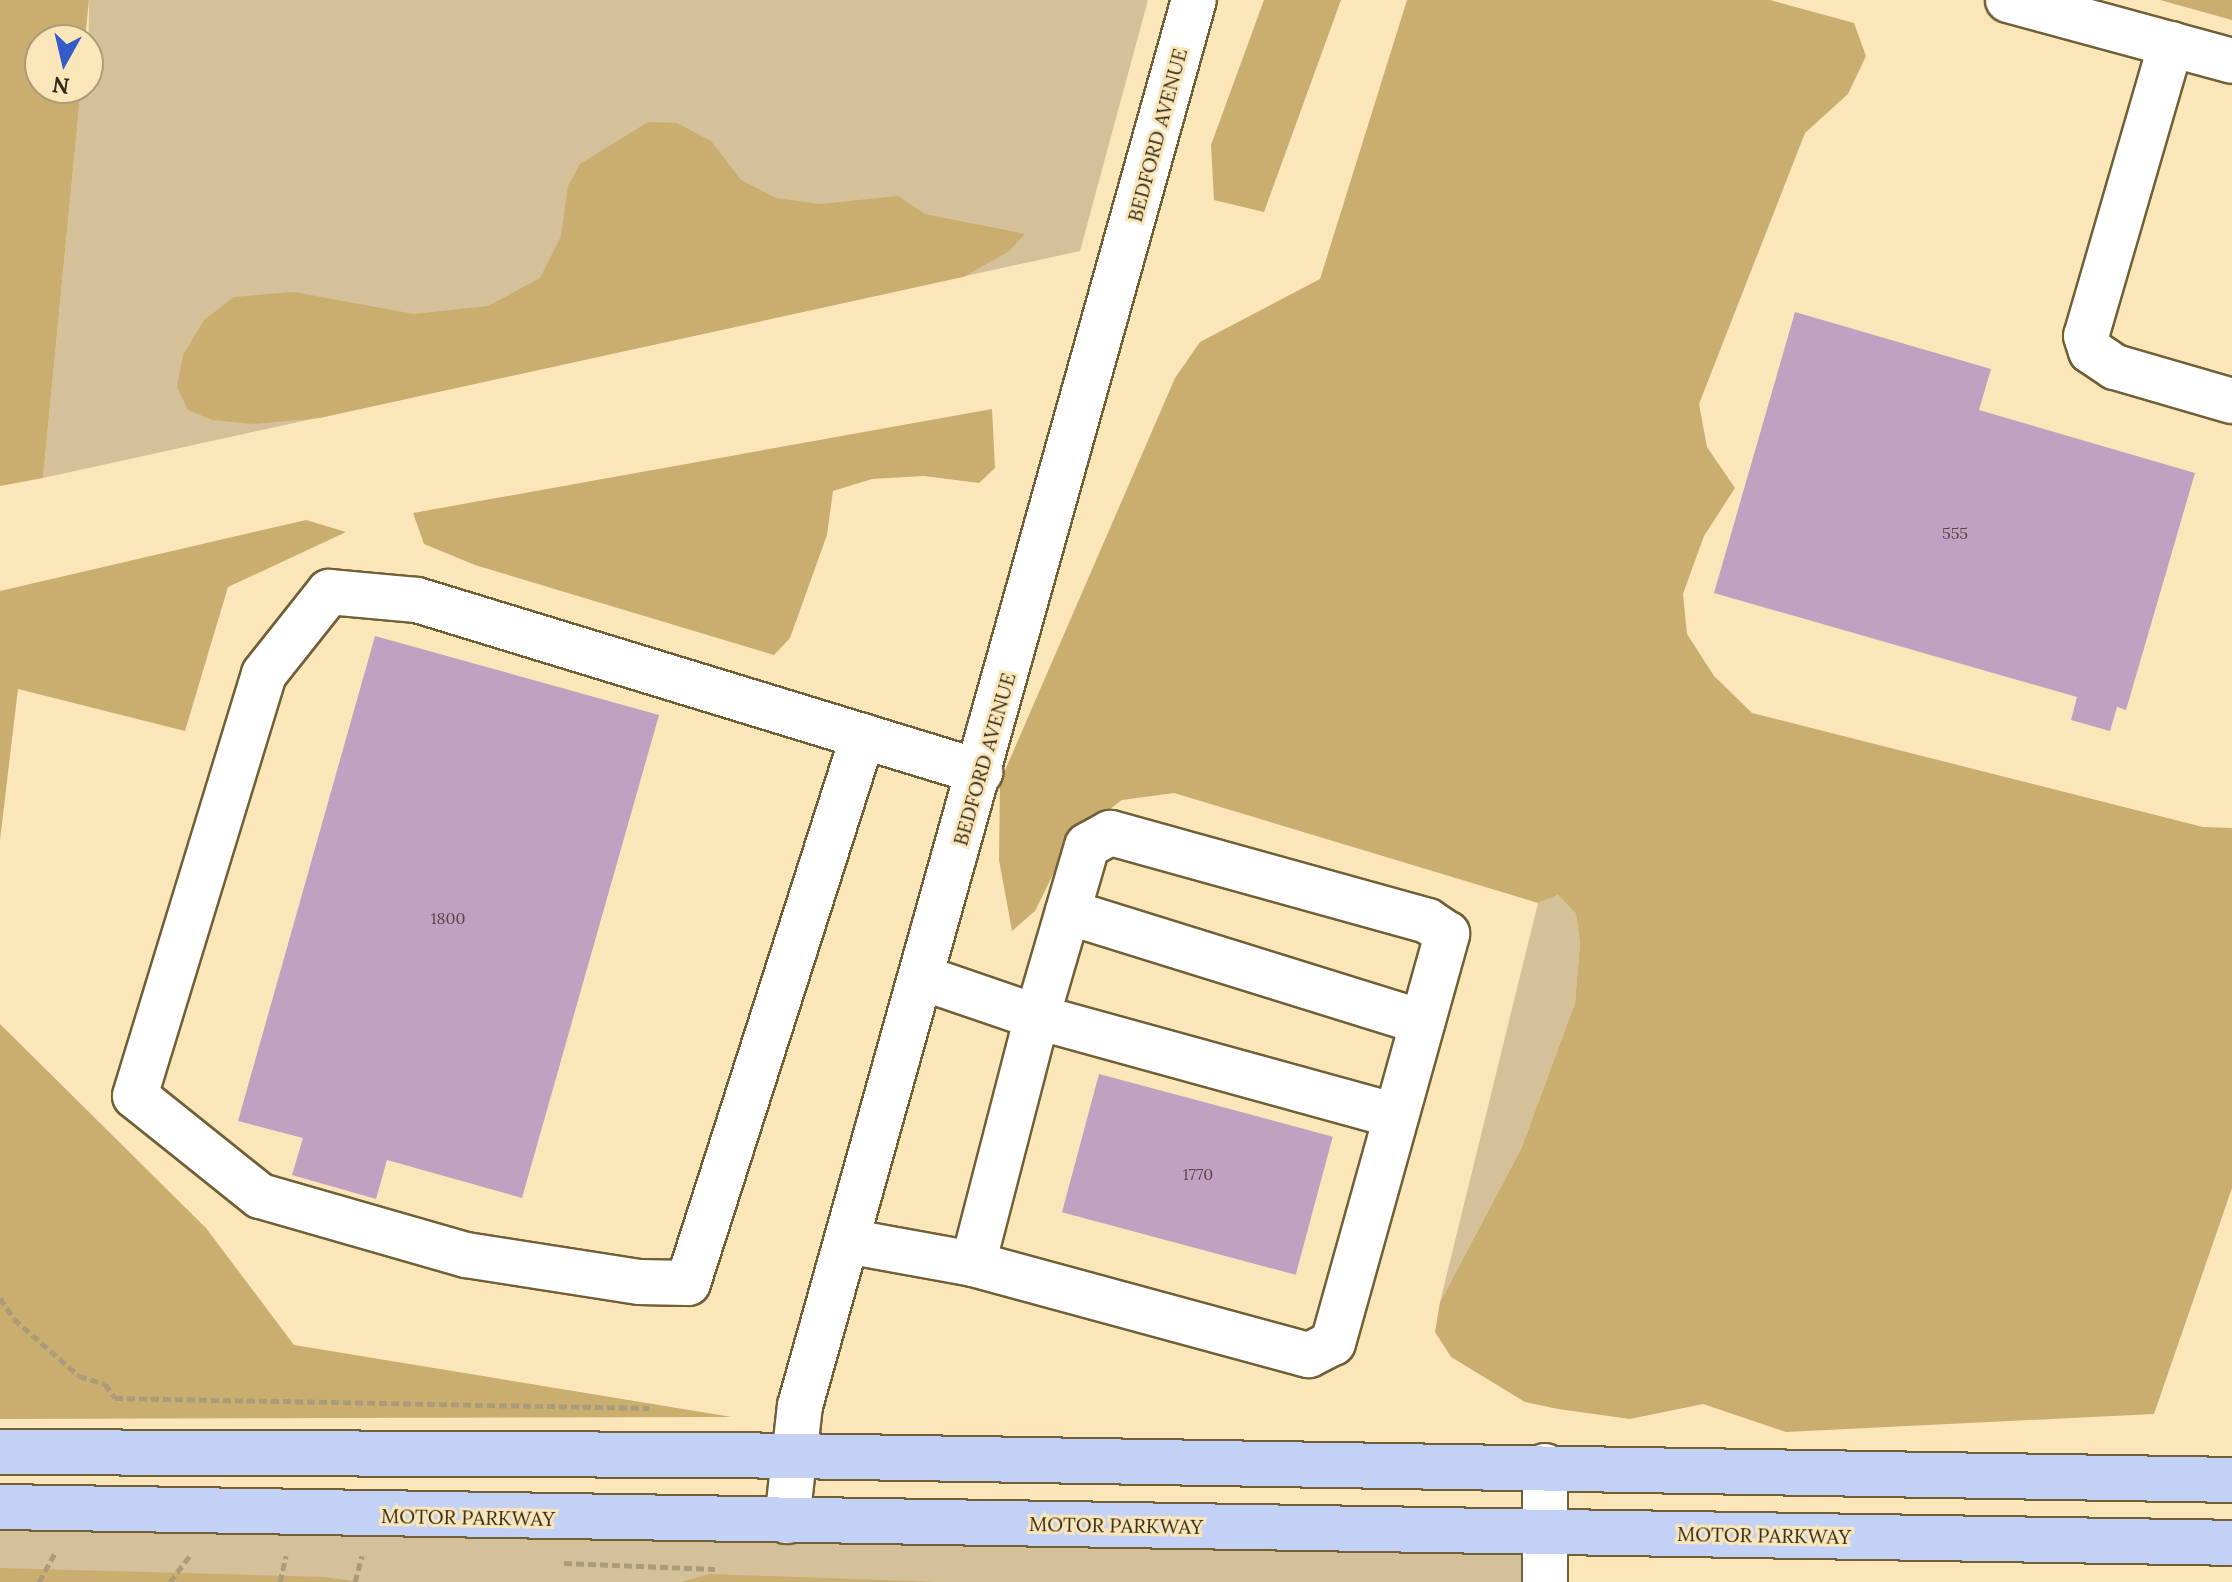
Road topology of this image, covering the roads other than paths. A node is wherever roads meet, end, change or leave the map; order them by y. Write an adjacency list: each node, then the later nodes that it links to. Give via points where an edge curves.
1 (1194, 0): 7 (street, BEDFORD AVENUE)
2 (2008, 0): 3 (street)
3 (2171, 44): 4 (street); 5 (street, via 2086,336 2091,351 2115,367)
4 (2232, 61)
5 (2232, 401)
6 (863, 736): 6 (street, via 417,600 329,592 264,674 135,1096 260,1196 466,1255 639,1282 688,1283); 7 (street)
7 (980, 772): 9 (street, BEDFORD AVENUE)
8 (1068, 912): 10 (street); 11 (street); 11 (street, via 1087,846 1110,833 1428,921 1447,934)
9 (923, 978): 10 (street); 13 (street, BEDFORD AVENUE)
10 (1037, 1017): 12 (street); 14 (street)
11 (1422, 1022): 12 (street)
12 (1396, 1116): 14 (street, via 1333,1343 1309,1355)
13 (847, 1241): 14 (street); 16 (street, BEDFORD AVENUE)
14 (973, 1264)
15 (0, 1452): 16 (main road)
16 (790, 1457): 17 (main road); 20 (street, BEDFORD AVENUE)
17 (1545, 1466): 18 (main road); 21 (street)
18 (2232, 1480)
19 (0, 1507): 20 (main road, MOTOR PARKWAY)
20 (787, 1521): 21 (main road, MOTOR PARKWAY)
21 (1544, 1531): 22 (main road, MOTOR PARKWAY); 23 (street)
22 (2232, 1543)
23 (1545, 1582)

